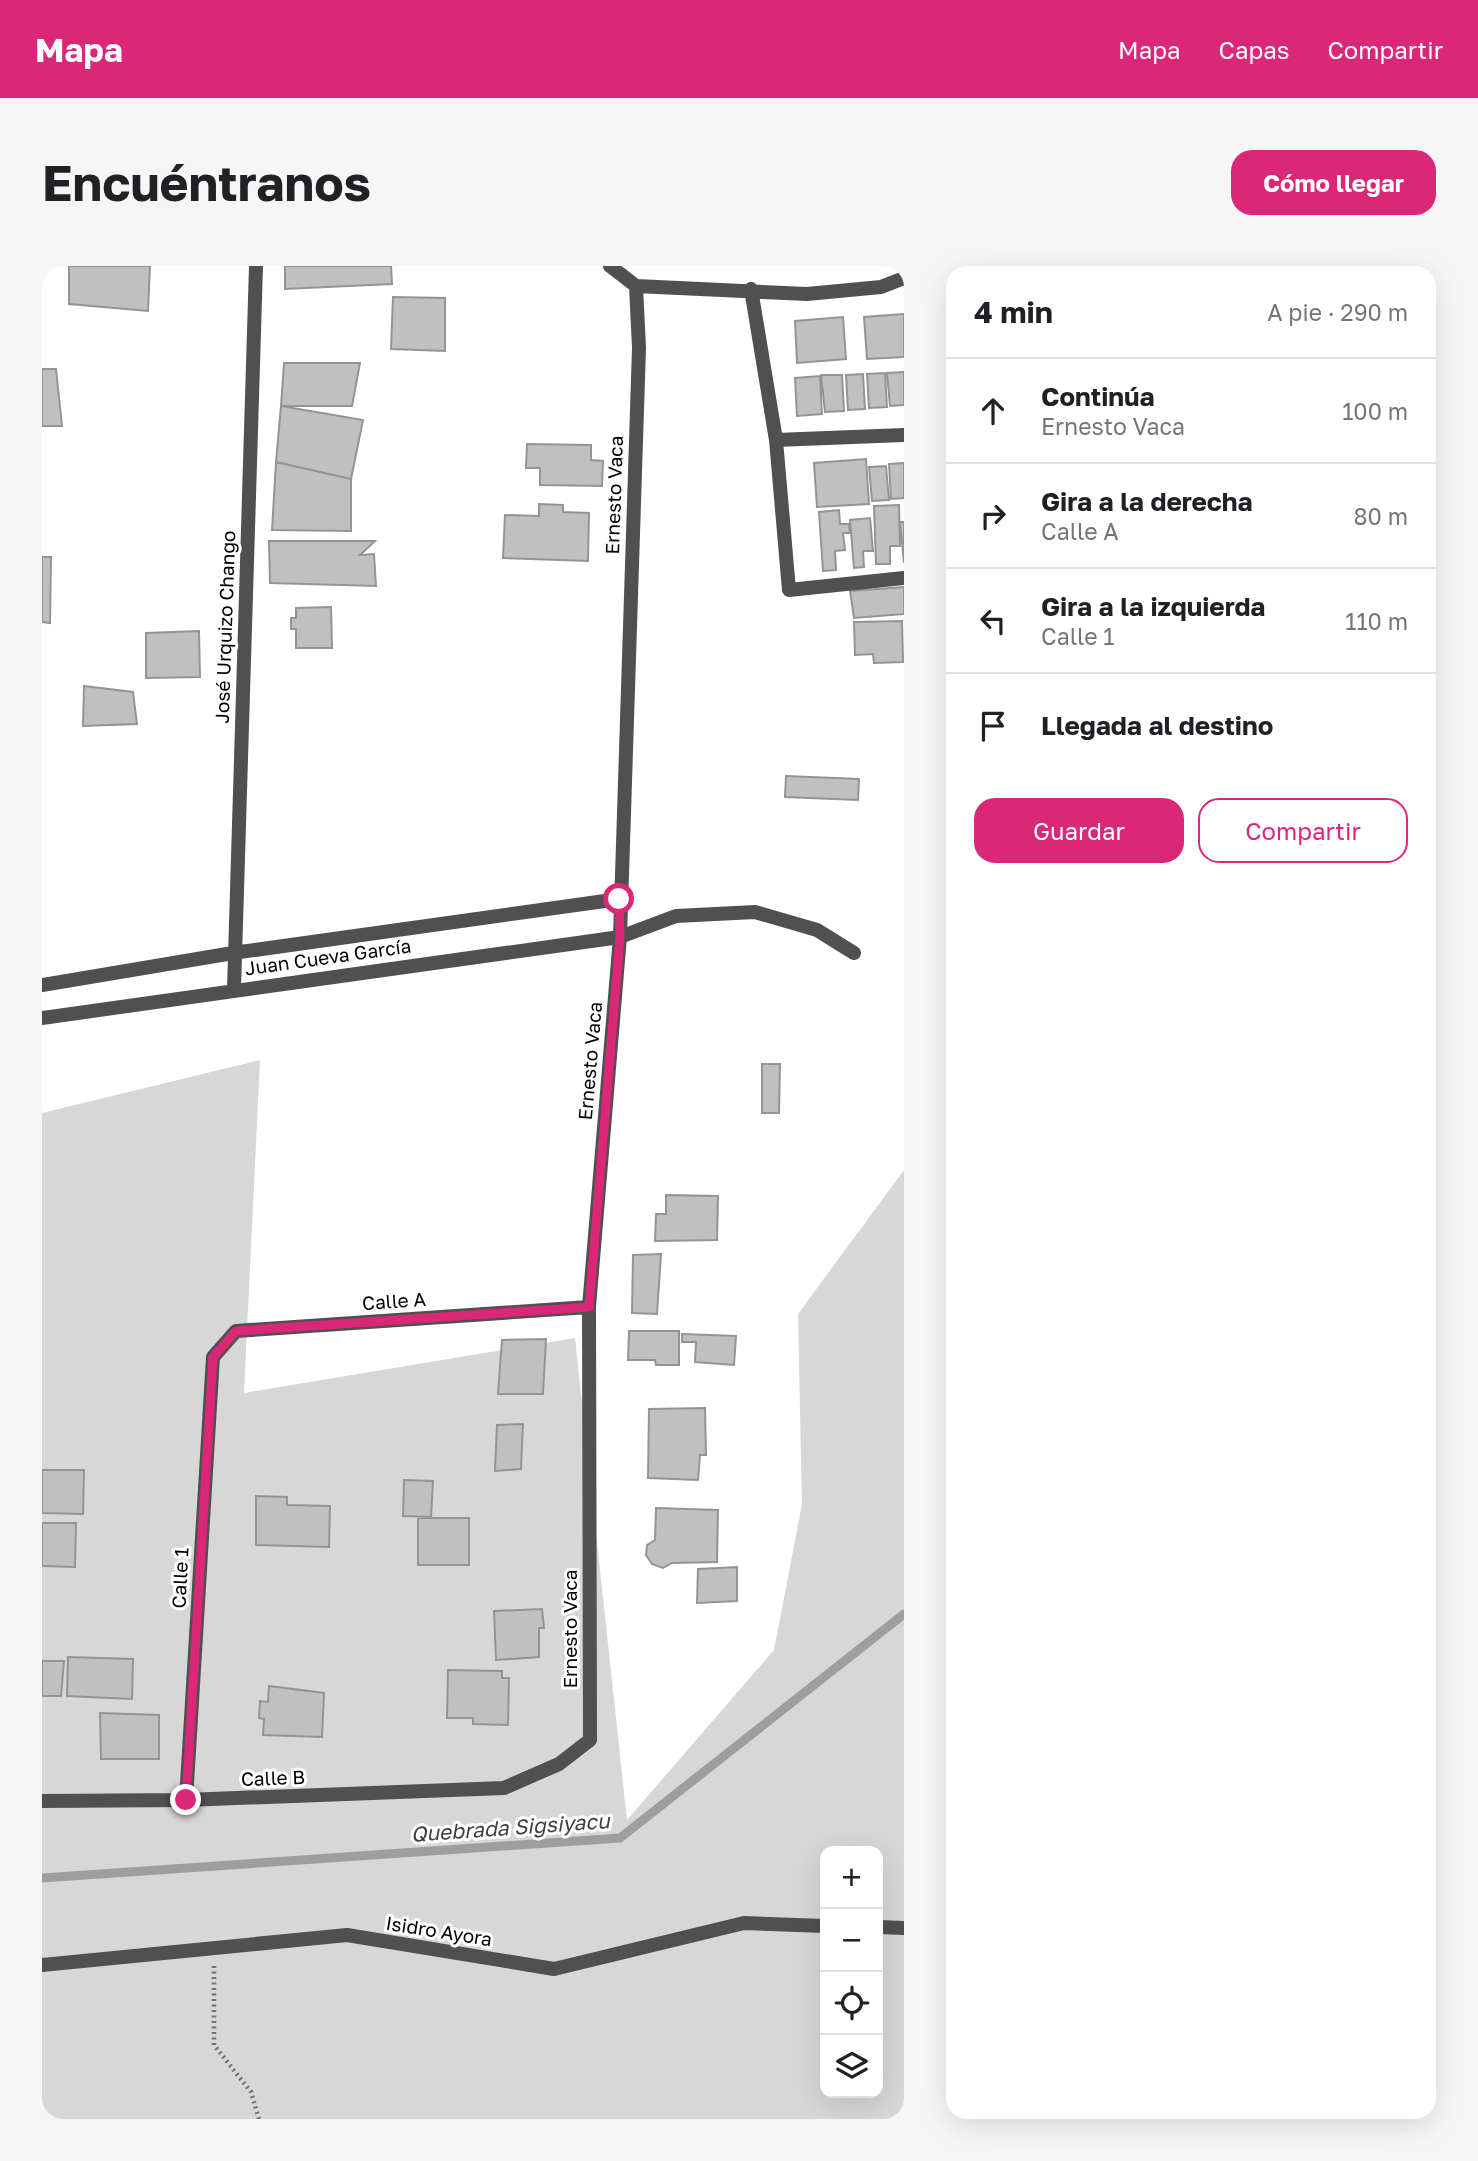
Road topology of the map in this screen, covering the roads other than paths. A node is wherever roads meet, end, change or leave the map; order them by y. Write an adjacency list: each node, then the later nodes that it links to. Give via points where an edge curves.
1 (256, 266): 11 (street, José Urquizo Chango)
2 (610, 266): 4 (street)
3 (904, 278): 5 (street, via 881,287 807,294)
4 (636, 286): 5 (street); 9 (street, Ernesto Vaca, via 639,348)
5 (751, 289): 7 (street)
6 (904, 435): 7 (street)
7 (776, 440): 8 (street, via 789,590)
8 (904, 578)
9 (619, 899): 10 (street, Ernesto Vaca); 11 (street, Juan Cueva García)
10 (620, 937): 12 (street, Juan Cueva García, via 676,916 755,912 817,930); 14 (street, Juan Cueva García); 16 (street, Ernesto Vaca)
11 (233, 953): 13 (street, Juan Cueva García); 14 (street, José Urquizo Chango)
12 (853, 953)
13 (42, 985)
14 (234, 989): 15 (street, Juan Cueva García)
15 (42, 1018)
16 (589, 1307): 17 (street, Calle A, via 236,1331); 18 (street, Ernesto Vaca, via 590,1740 559,1764)
17 (213, 1357): 19 (street, Calle 1)
18 (504, 1788): 19 (street, Calle B)
19 (186, 1800): 20 (street, Calle B)
20 (42, 1801)
21 (820, 1926): 24 (street, Isidro Ayora, via 744,1923 554,1969 346,1935)
22 (883, 1927): 23 (street)
23 (904, 1928)
24 (42, 1965)

